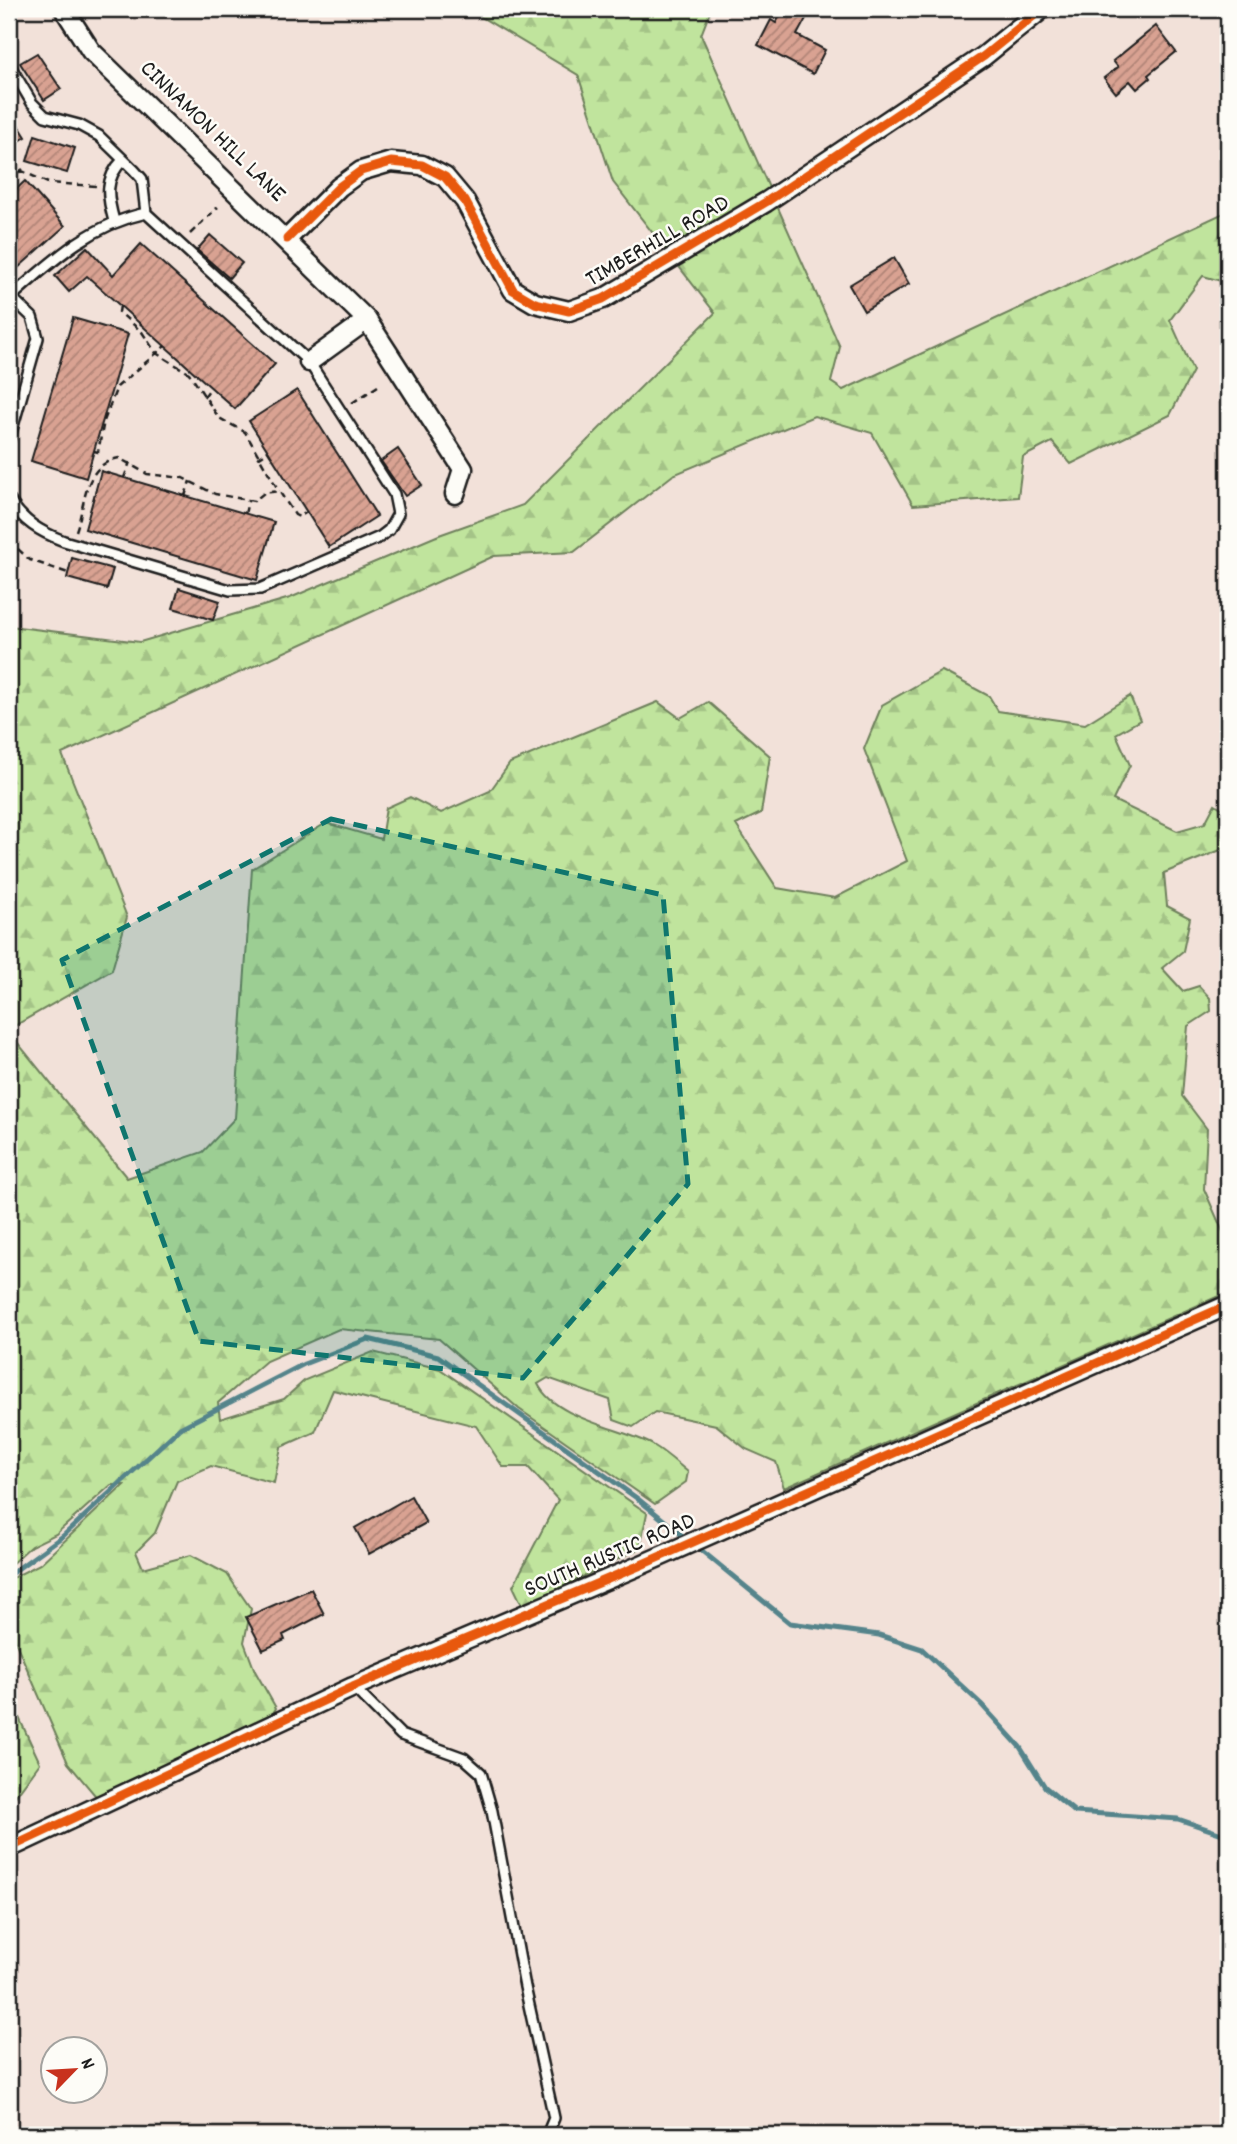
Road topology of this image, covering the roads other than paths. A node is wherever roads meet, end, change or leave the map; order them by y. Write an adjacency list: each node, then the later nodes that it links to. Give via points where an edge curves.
1 (64, 9): 7 (street, CINNAMON HILL LANE, via 91,51)
2 (1042, 9): 7 (street, TIMBERHILL ROAD, via 973,64 766,202 603,299 569,311 535,303 513,289 465,201 445,177 422,165 390,162 361,171)
3 (9, 64): 4 (lane, via 46,116 99,136)
4 (123, 160): 5 (lane, via 142,179); 6 (lane, via 108,186)
5 (146, 213): 6 (lane); 9 (lane)
6 (114, 221): 10 (lane, via 72,244 10,297 32,317 38,338)
7 (287, 239): 8 (street, CINNAMON HILL LANE)
8 (367, 320): 9 (street); 11 (street, CINNAMON HILL LANE, via 463,469)
9 (309, 362): 12 (lane, via 394,494 398,514 380,537 260,589 230,590 39,531)
10 (9, 440)
11 (455, 494)
12 (9, 499)
13 (1228, 1306): 14 (street, SOUTH RUSTIC ROAD)
14 (353, 1687): 15 (street, SOUTH RUSTIC ROAD); 16 (lane, via 401,1735 464,1758 481,1773 554,2118)
15 (9, 1848)
16 (547, 2135)

